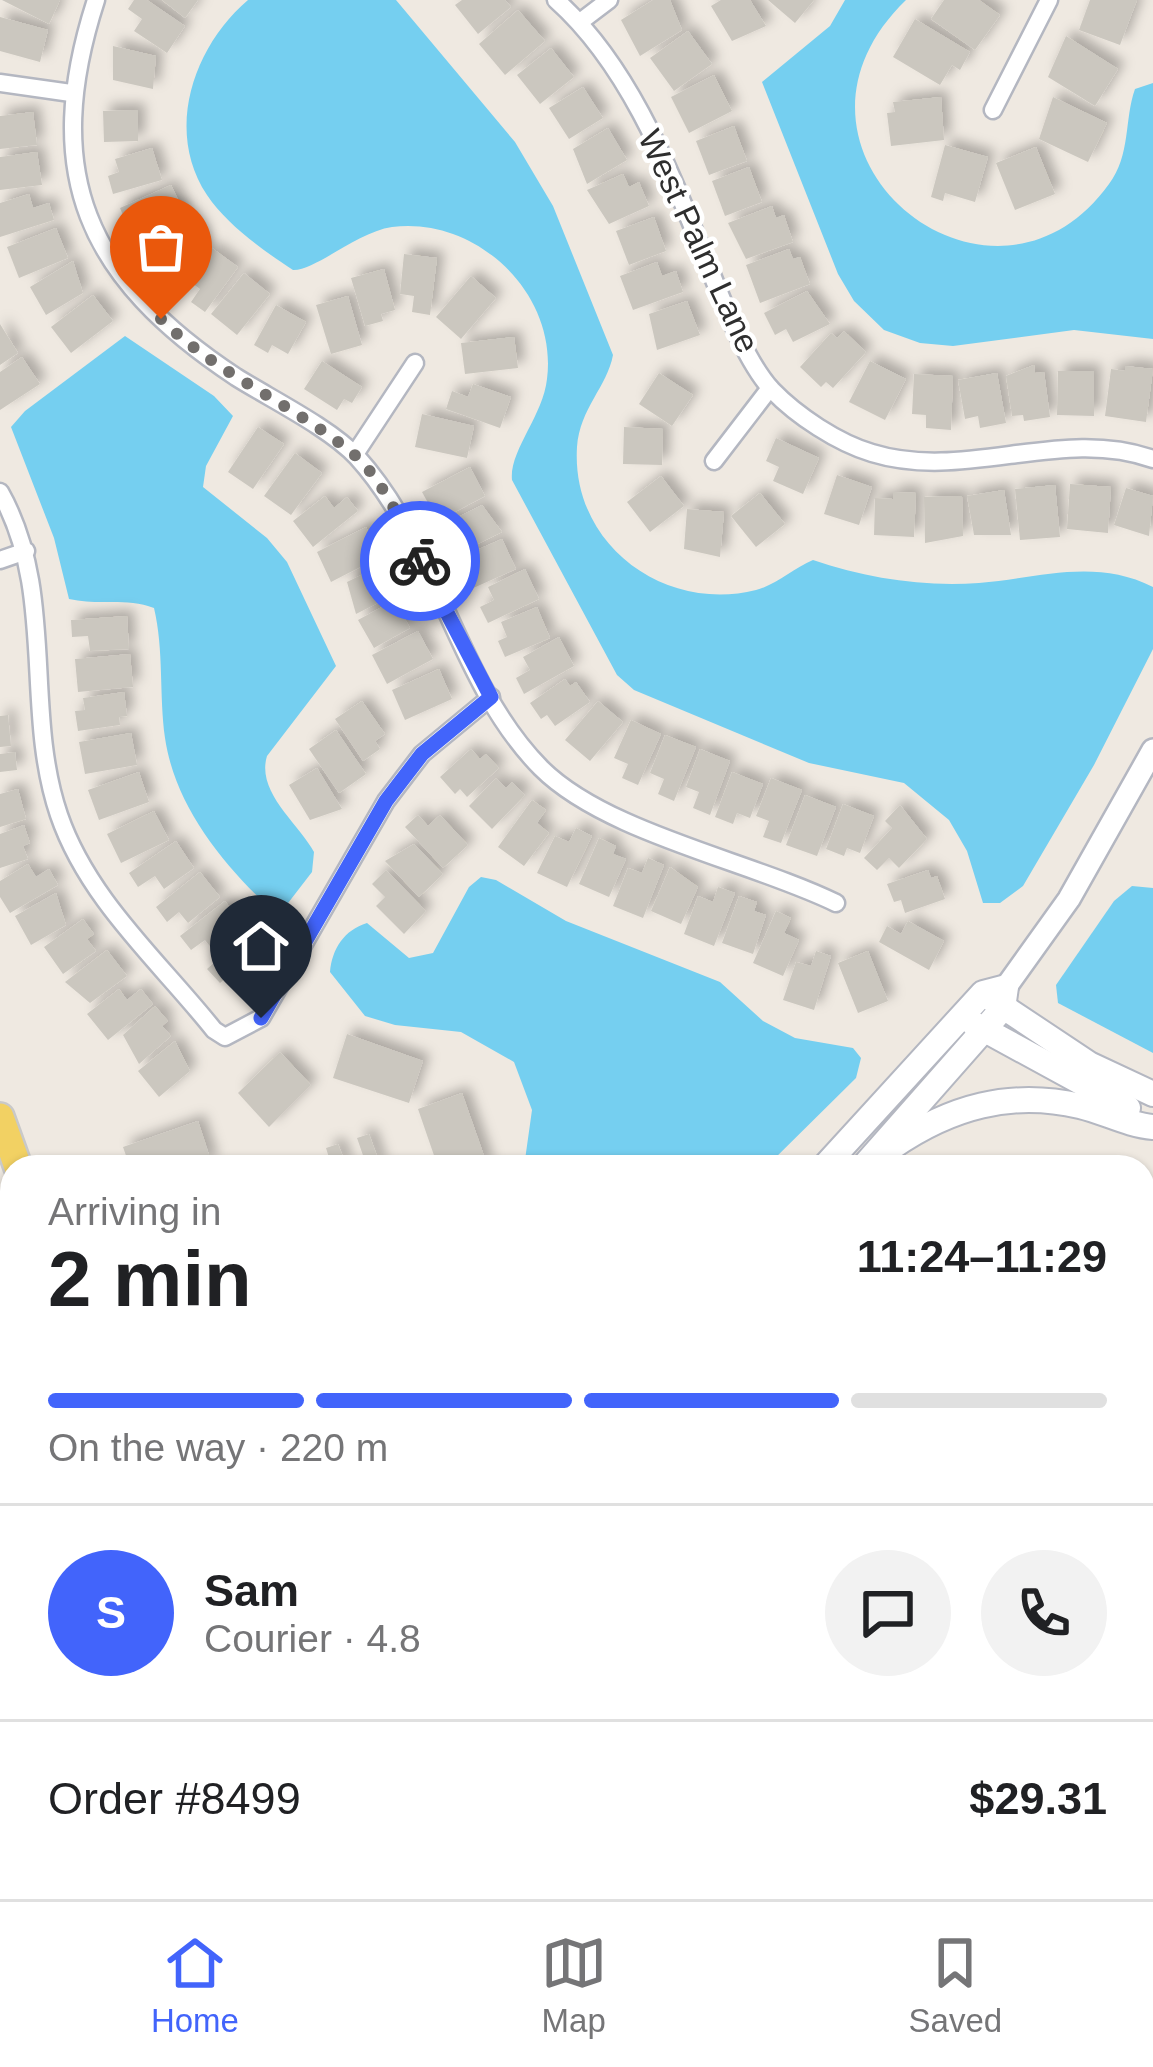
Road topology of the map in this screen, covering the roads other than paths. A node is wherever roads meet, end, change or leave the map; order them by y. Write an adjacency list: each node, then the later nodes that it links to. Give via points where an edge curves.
1 (96, 0): 7 (street)
2 (556, 0): 5 (street, West Palm Lane)
3 (609, 0): 5 (street)
4 (1049, 0): 8 (street)
5 (580, 22): 10 (street, West Palm Lane, via 665,160 724,304)
6 (0, 83): 7 (street)
7 (71, 93): 11 (street, via 81,199 137,295 186,344)
8 (992, 110)
9 (415, 363): 11 (street)
10 (770, 388): 12 (street, West Palm Lane, via 827,432 870,453 925,464 1072,447); 13 (street)
11 (355, 454): 17 (street, via 398,515)
12 (1153, 459)
13 (714, 460)
14 (0, 492): 15 (street)
15 (26, 551): 16 (street); 17 (street, via 59,814 98,889 225,1037 261,1018 386,801 422,754)
16 (0, 560)
17 (491, 697): 19 (street, via 541,767 589,805)
18 (1152, 754): 20 (street, via 1069,899)
19 (836, 903)
20 (986, 1008): 21 (main road); 23 (main road); 25 (main road); 26 (main road)
21 (1153, 1094)
22 (0, 1117): 24 (main road)
23 (1153, 1124): 27 (main road, via 1011,1099 935,1120)
24 (13, 1155)
25 (836, 1155)
26 (874, 1155)
27 (883, 1155)

